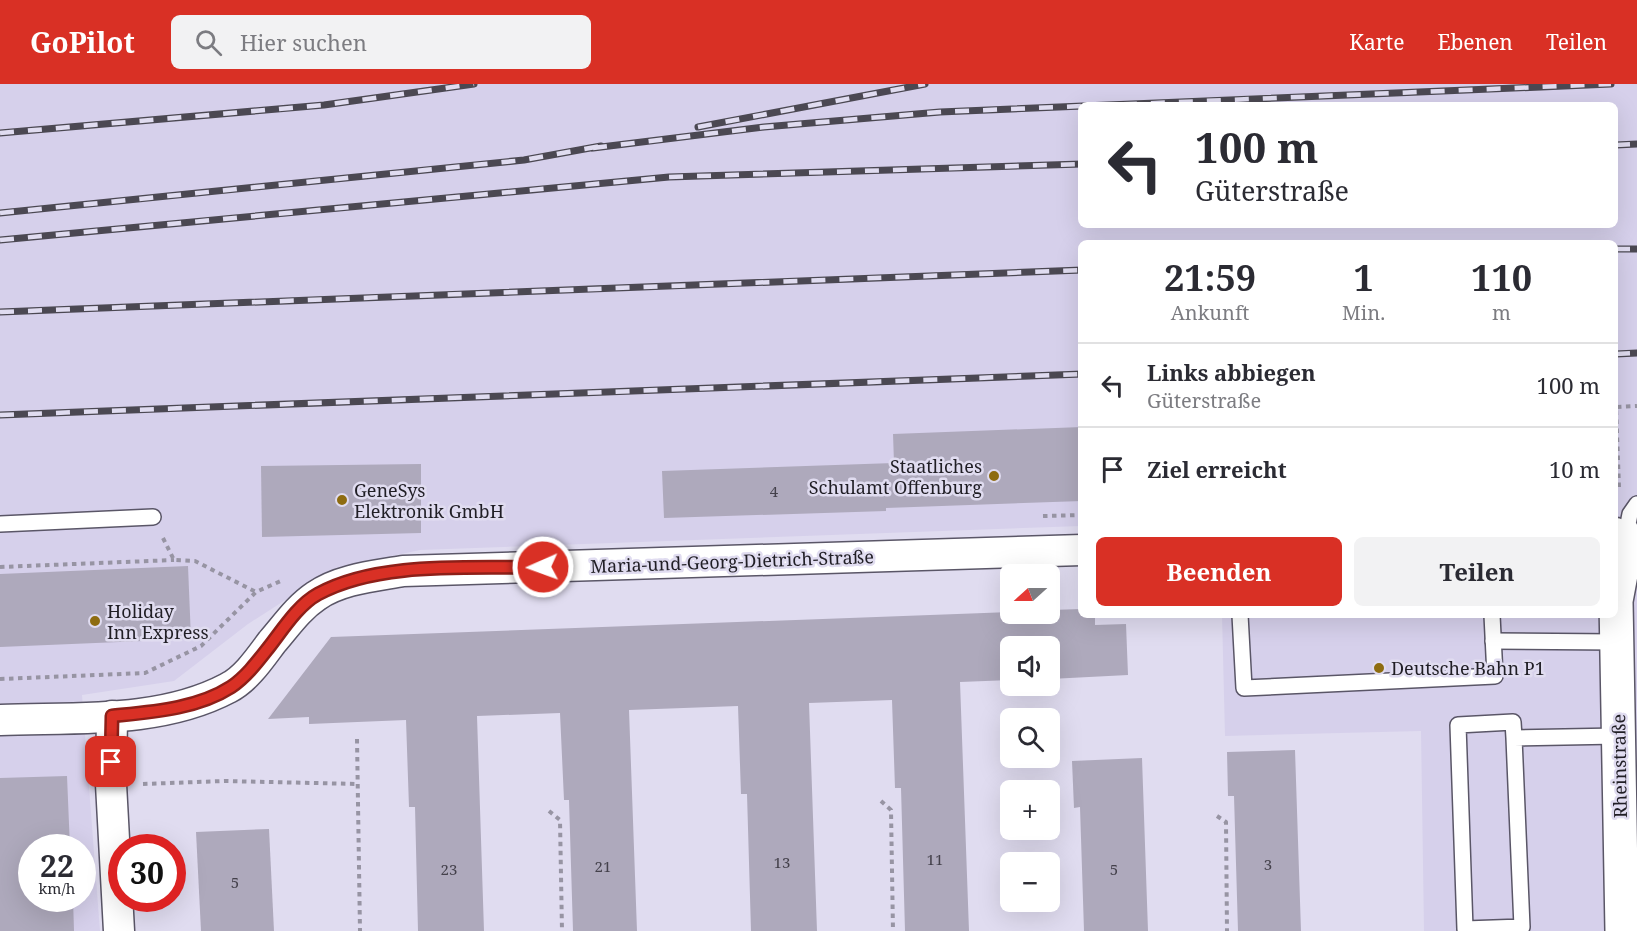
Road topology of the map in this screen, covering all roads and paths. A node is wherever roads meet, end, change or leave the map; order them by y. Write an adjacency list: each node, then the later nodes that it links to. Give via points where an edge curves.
1 (1637, 406): 2 (path)
2 (1618, 407)
3 (1618, 450): 4 (path)
4 (1620, 494)
5 (1637, 504): 9 (lane, via 1628,524)
6 (153, 517): 7 (lane); 12 (path)
7 (0, 524)
8 (1618, 534): 9 (street)
9 (1637, 542)
10 (1637, 549): 15 (street, Rheinstraße, via 1622,569)
11 (1078, 550): 23 (street, Maria-und-Georg-Dietrich-Straße, via 403,571 351,581 317,595 231,687 158,712)
12 (174, 560): 13 (path); 16 (path, via 195,561)
13 (0, 567)
14 (286, 578): 16 (path)
15 (1618, 590)
16 (256, 592): 22 (path, via 201,646 145,674)
17 (1240, 618): 20 (lane, via 1244,688 1495,676)
18 (1492, 618): 20 (lane)
19 (1616, 618): 21 (street, Rheinstraße)
20 (1493, 641): 21 (lane)
21 (1616, 642): 25 (street, Rheinstraße)
22 (0, 679)
23 (112, 716): 24 (street, Maria-und-Georg-Dietrich-Straße); 28 (street)
24 (0, 720)
25 (1618, 736): 26 (lane); 38 (street, Rheinstraße)
26 (1514, 738): 26 (lane, via 1513,722 1458,725 1465,928 1522,927)
27 (357, 739): 29 (path)
28 (111, 784): 29 (path); 33 (street)
29 (358, 784): 34 (path)
30 (882, 801): 36 (path, via 891,810)
31 (549, 811): 35 (path, via 560,820)
32 (1217, 816): 37 (path, via 1226,822)
33 (119, 931)
34 (360, 931)
35 (562, 931)
36 (893, 931)
37 (1227, 931)
38 (1622, 931)

